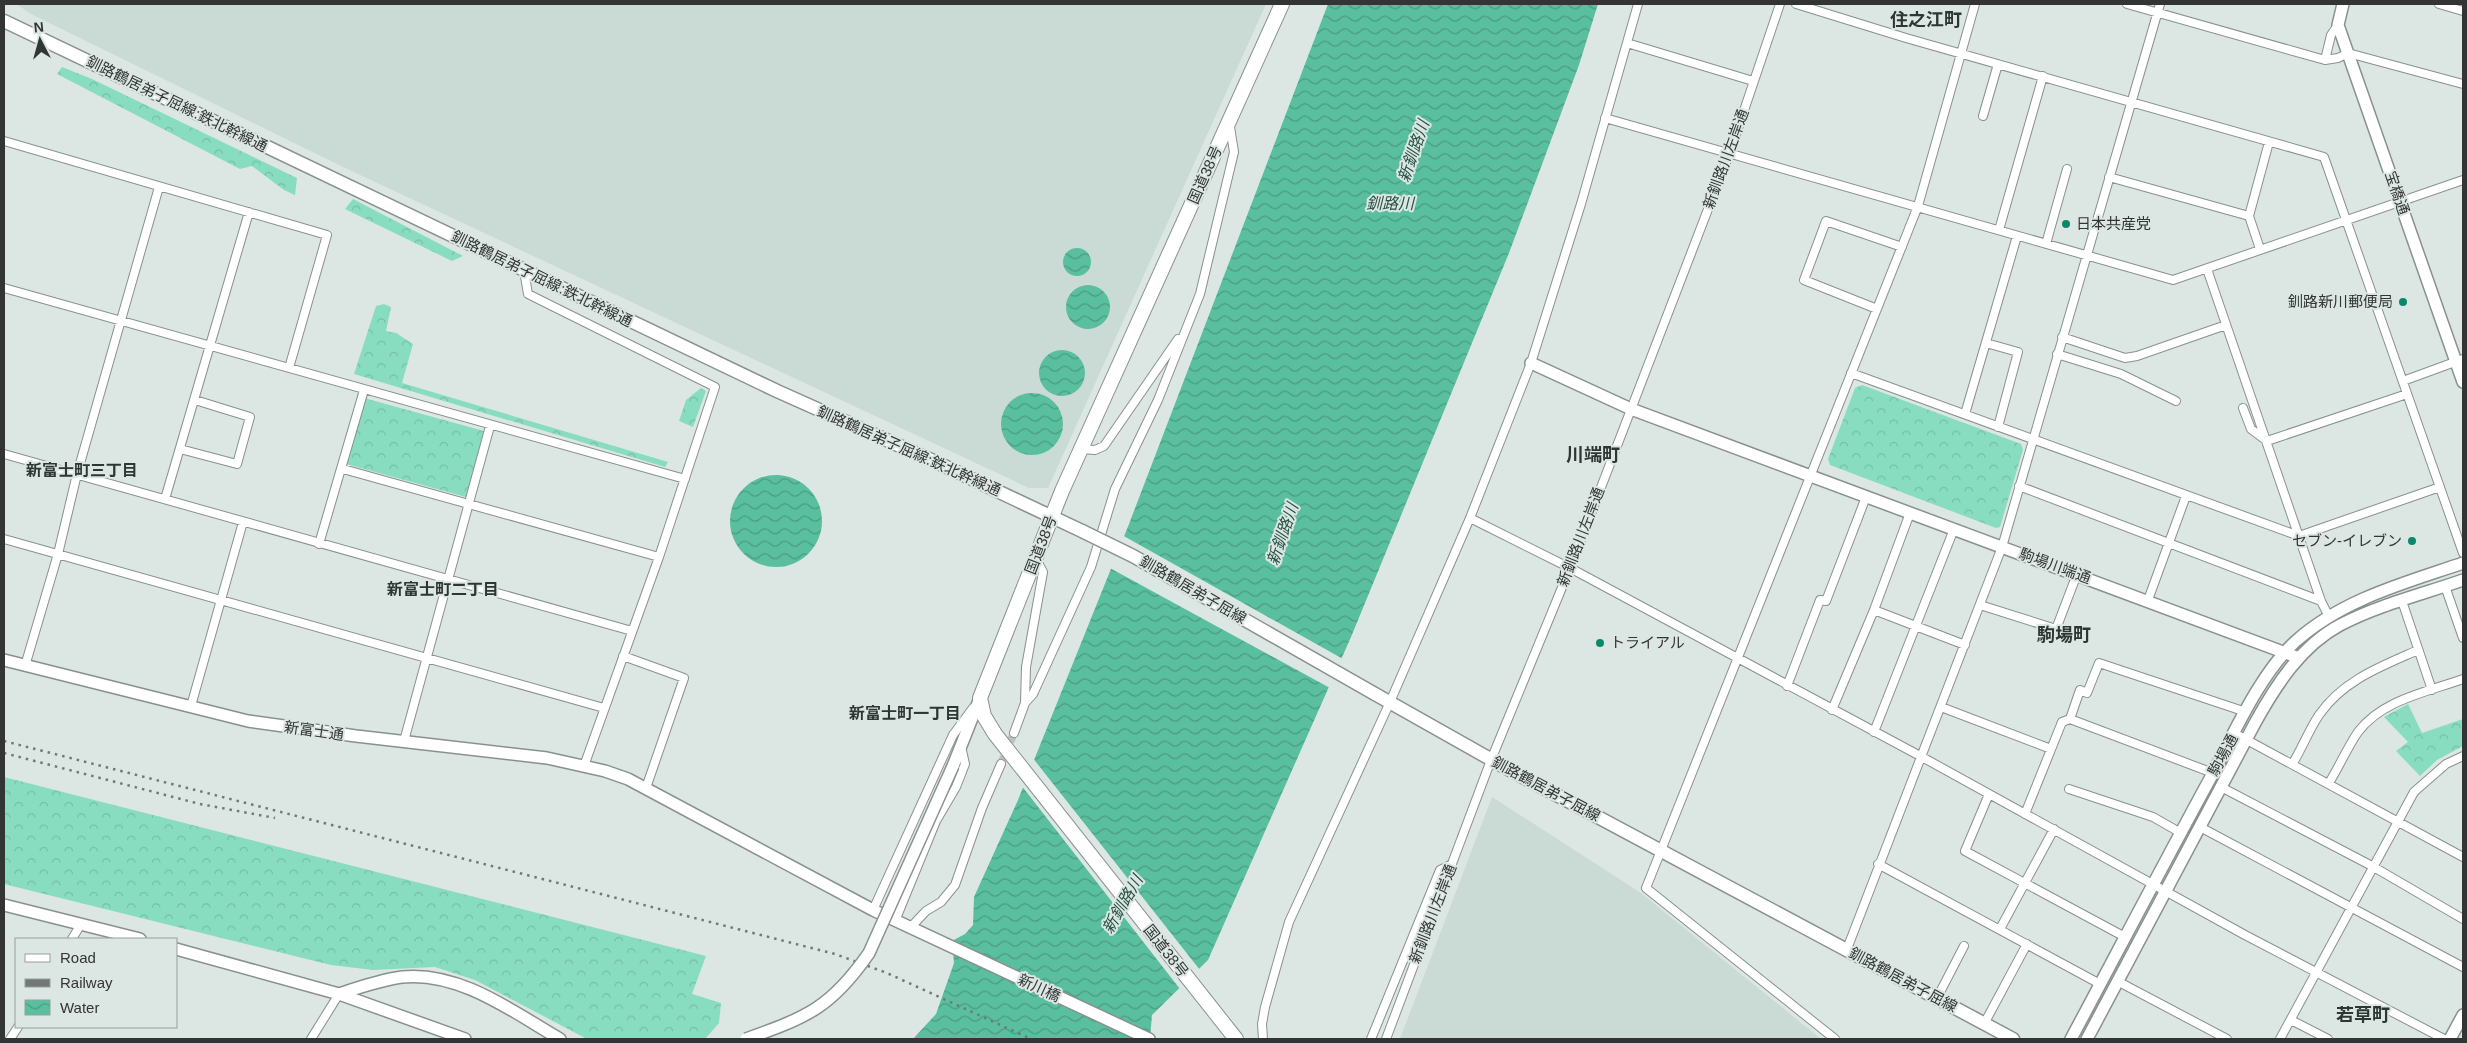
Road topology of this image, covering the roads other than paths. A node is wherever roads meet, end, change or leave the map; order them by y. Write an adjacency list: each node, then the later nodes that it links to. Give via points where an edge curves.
1 (1282, 4): 25 (highway, 国道38号)
2 (1638, 4): 14 (street)
3 (1780, 4): 20 (street, 新釧路川左岸通)
4 (1796, 4): 15 (street)
5 (1975, 4): 15 (street)
6 (2127, 4): 11 (street)
7 (2160, 4): 11 (street)
8 (2342, 4): 13 (street)
9 (2439, 4): 10 (street)
10 (2463, 11)
11 (2157, 13): 17 (street); 22 (street)
12 (4, 21): 45 (main road, 釧路鶴居弟子屈線:鉄北幹線通)
13 (2338, 24): 16 (street, 宝橋通); 17 (street, via 2331,35)
14 (1627, 43): 20 (street); 24 (street)
15 (1961, 53): 18 (street); 34 (street)
16 (2348, 53): 17 (street); 21 (street); 33 (street, 宝橋通)
17 (2325, 60)
18 (1998, 64): 19 (street); 23 (street)
19 (2044, 76): 22 (street); 38 (street)
20 (1753, 81): 28 (street, 新釧路川左岸通)
21 (2463, 84)
22 (2131, 102): 27 (street); 30 (street)
23 (1983, 116)
24 (1605, 118): 28 (street); 57 (street)
25 (1229, 122): 50 (street, via 1234,152 1200,294); 75 (highway, 国道38号)
26 (4, 141): 32 (street)
27 (2269, 142): 36 (street); 37 (street, via 2324,157)
28 (1730, 152): 34 (street); 68 (street, 新釧路川左岸通)
29 (2067, 169): 40 (street)
30 (2109, 177): 36 (street); 43 (street)
31 (2463, 180): 33 (street)
32 (159, 187): 35 (street); 48 (street)
33 (2400, 202): 37 (street); 56 (street, 宝橋通)
34 (1918, 206): 38 (street); 41 (street)
35 (249, 212): 53 (street); 58 (street, via 327,235)
36 (2249, 216): 42 (street)
37 (2346, 220): 42 (street); 61 (street)
38 (1999, 230): 39 (street)
39 (2018, 236): 40 (street); 52 (street)
40 (2046, 244): 43 (street)
41 (1902, 247): 47 (street); 47 (street, via 1826,221 1804,280)
42 (2260, 250): 44 (street)
43 (2086, 256): 44 (street, via 2173,280); 51 (street)
44 (2206, 269): 49 (street)
45 (524, 271): 80 (street, via 528,294 715,387); 88 (main road, 釧路鶴居弟子屈線:鉄北幹線通)
46 (4, 288): 48 (street)
47 (1877, 309): 59 (street)
48 (122, 321): 53 (street); 78 (street)
49 (2226, 325): 55 (street); 73 (street)
50 (1186, 327): 75 (street, via 1104,446 1095,450); 132 (street, via 1158,400 1115,489 1091,567 1033,694)
51 (2062, 337): 54 (street); 55 (street)
52 (1986, 342): 69 (street); 71 (street, via 2018,352)
53 (210, 346): 58 (street); 65 (street)
54 (2058, 354): 60 (street); 72 (street)
55 (2125, 358): 60 (street)
56 (2460, 361): 61 (street); 62 (street, 宝橋通)
57 (1531, 363): 68 (street, 駒場川端通); 89 (street)
58 (290, 368): 63 (street)
59 (1852, 373): 69 (street); 79 (street)
60 (2121, 374): 66 (street)
61 (2402, 381): 64 (street)
62 (2463, 382)
63 (364, 390): 70 (street); 77 (street)
64 (2407, 394): 73 (street); 82 (street)
65 (195, 400): 74 (street); 74 (street, via 250,417 237,464)
66 (2176, 402)
67 (2243, 408): 73 (street, via 2251,429)
68 (1630, 409): 79 (street, 駒場川端通); 103 (street, 新釧路川左岸通)
69 (1965, 414): 71 (street)
70 (490, 426): 80 (street); 86 (street)
71 (1998, 427): 72 (street)
72 (2032, 440): 81 (street); 83 (street)
73 (2267, 442): 93 (street)
74 (180, 449): 85 (street)
75 (1081, 449): 88 (highway, 国道38号)
76 (4, 454): 78 (street)
77 (343, 469): 86 (street); 95 (street)
78 (77, 474): 85 (street); 99 (street)
79 (1810, 475): 84 (street, 駒場川端通); 124 (street)
80 (685, 479): 100 (street)
81 (2019, 486): 96 (street); 97 (street)
82 (2440, 487): 93 (street); 98 (street)
83 (2186, 496): 93 (street); 96 (street)
84 (1866, 497): 87 (street, 駒場川端通); 128 (street, via 1826,602 1820,600)
85 (166, 500): 90 (street)
86 (468, 503): 100 (street); 105 (street)
87 (1910, 513): 91 (street, 駒場川端通); 113 (street)
88 (1052, 517): 92 (main road, 釧路鶴居弟子屈線:鉄北幹線通); 101 (highway, 国道38号)
89 (1470, 518): 103 (street); 131 (street)
90 (243, 522): 95 (street); 110 (street)
91 (1954, 529): 97 (street, 駒場川端通); 115 (street)
92 (1082, 531): 131 (main road, 釧路鶴居弟子屈線, bridge, via 1133,556)
93 (2299, 536): 109 (street)
94 (4, 539): 99 (street)
95 (319, 544): 105 (street)
96 (2169, 544): 108 (street); 109 (street)
97 (2002, 547): 104 (street, 駒場川端通); 112 (street)
98 (2463, 553)
99 (58, 554): 110 (street); 126 (street)
100 (659, 557): 116 (street)
101 (1036, 559): 130 (highway, 国道38号); 132 (street, via 1044,572 1026,667)
102 (2463, 563): 114 (street, 駒場通, via 2375,593)
103 (1570, 568): 124 (street); 148 (street, 新釧路川左岸通)
104 (2077, 574): 108 (street, 駒場川端通); 112 (street, via 2056,629)
105 (448, 579): 116 (street); 122 (street)
106 (2463, 580): 107 (street, 駒場通)
107 (2445, 586): 111 (street, 駒場通); 117 (street)
108 (2148, 600): 120 (street, 駒場川端通)
109 (2321, 600): 114 (street)
110 (221, 601): 122 (street); 133 (street)
111 (2402, 601): 119 (street); 123 (street, 駒場通, via 2339,626)
112 (1980, 606): 118 (street)
113 (1874, 610): 115 (street); 136 (street)
114 (2329, 617): 120 (street, 駒場通)
115 (1916, 626): 118 (street); 139 (street)
116 (632, 631): 121 (street)
117 (2463, 638)
118 (1965, 644): 135 (street)
119 (2418, 650): 129 (street); 149 (street, via 2349,684 2319,715)
120 (2284, 652): 123 (street, 駒場川端通); 137 (street, 駒場通)
121 (623, 656): 134 (street); 155 (street, via 684,678)
122 (427, 658): 134 (street); 143 (street)
123 (2299, 658): 142 (street, 駒場通, via 2273,692)
124 (1738, 659): 128 (street); 163 (street)
125 (4, 660): 126 (street, 新富士通)
126 (25, 666): 133 (street, 新富士通)
127 (2463, 679): 129 (street)
128 (1787, 686): 136 (street)
129 (2432, 690): 153 (street, via 2378,712 2358,732)
130 (980, 698): 144 (street); 173 (street, via 952,735); 196 (highway, 国道38号, via 984,716 995,734)
131 (1390, 702): 148 (main road, 釧路鶴居弟子屈線); 203 (street, via 1289,922 1265,1007)
132 (1025, 703): 140 (street)
133 (191, 706): 143 (street, 新富士通, via 248,721)
134 (604, 708): 151 (street)
135 (1941, 708): 145 (street); 147 (street)
136 (1832, 710): 139 (street)
137 (2246, 712): 138 (street, via 2098,663 2086,693 2080,690); 141 (street, 駒場通)
138 (2070, 719): 145 (street, via 2062,722); 152 (street)
139 (1874, 732): 147 (street)
140 (1014, 733)
141 (2234, 733): 142 (street); 152 (street, 駒場通)
142 (2247, 740): 149 (street); 154 (street, 駒場通)
143 (404, 741): 151 (street, 新富士通, via 547,758)
144 (961, 746): 175 (street, via 965,764 956,788 936,821); 201 (street, bridge, via 869,953 856,972 819,1008 795,1021)
145 (2051, 749): 158 (street)
146 (2463, 756): 159 (street, via 2446,764 2414,792)
147 (1922, 757): 157 (street); 166 (street)
148 (1491, 760): 163 (main road, 釧路鶴居弟子屈線); 165 (street, 新釧路川左岸通)
149 (2293, 763): 153 (street)
150 (1002, 764): 177 (street, via 982,808 955,885 941,902 926,911)
151 (584, 766): 155 (street, 新富士通)
152 (2213, 773): 162 (street, 駒場通)
153 (2329, 783): 159 (street)
154 (2221, 787): 160 (street, 駒場通); 167 (street)
155 (646, 788): 173 (street, 新富士通)
156 (2069, 789): 162 (street, via 2152,817)
157 (1989, 794): 158 (street); 169 (street, via 1964,851)
158 (2025, 814): 161 (street)
159 (2397, 822): 164 (street); 167 (street)
160 (2200, 826): 170 (street, 駒場通); 172 (street)
161 (2054, 829): 168 (street); 169 (street)
162 (2181, 833): 168 (street, 駒場通)
163 (1662, 851): 184 (main road, 釧路鶴居弟子屈線); 206 (street, via 1646,888)
164 (2463, 857)
165 (1452, 864): 204 (street, via 1440,870); 205 (street, 新釧路川左岸通)
166 (1878, 864): 178 (street); 184 (street)
167 (2372, 866): 172 (street); 174 (street)
168 (2154, 882): 170 (street); 179 (street, 駒場通)
169 (2024, 883): 178 (street); 179 (street)
170 (2166, 890): 187 (street); 188 (street, 駒場通)
171 (4, 905): 176 (street)
172 (2351, 907): 186 (street); 187 (street)
173 (873, 910): 175 (street, 新川橋)
174 (2463, 918)
175 (895, 921): 177 (street, 新川橋)
176 (81, 924): 180 (street); 181 (street)
177 (910, 928): 202 (street, 新川橋)
178 (2000, 929): 182 (street)
179 (2125, 937): 189 (street, 駒場通)
180 (73, 938)
181 (136, 938)
182 (2027, 944): 189 (street); 194 (street)
183 (1964, 946): 191 (street)
184 (1847, 949): 191 (main road, 釧路鶴居弟子屈線)
185 (178, 950): 190 (street)
186 (2463, 967)
187 (2316, 972): 193 (street); 213 (street)
188 (2119, 982): 209 (street, 駒場通); 210 (street)
189 (2100, 984): 208 (street, 駒場通)
190 (339, 994): 198 (street); 199 (street); 200 (street, via 403,977 452,982 481,994)
191 (1937, 998): 194 (main road, 釧路鶴居弟子屈線)
192 (2463, 1015): 214 (street)
193 (2291, 1020): 211 (street); 212 (street)
194 (1984, 1024): 207 (main road, 釧路鶴居弟子屈線)
195 (17, 1028): 197 (street)
196 (1234, 1037)
197 (10, 1039)
198 (310, 1039)
199 (465, 1039)
200 (560, 1039)
201 (746, 1039)
202 (1149, 1039)
203 (1263, 1039)
204 (1372, 1039)
205 (1386, 1039)
206 (1835, 1039)
207 (2013, 1039)
208 (2071, 1039)
209 (2086, 1039)
210 (2227, 1039)
211 (2280, 1039)
212 (2328, 1039)
213 (2444, 1039)
214 (2450, 1039)

